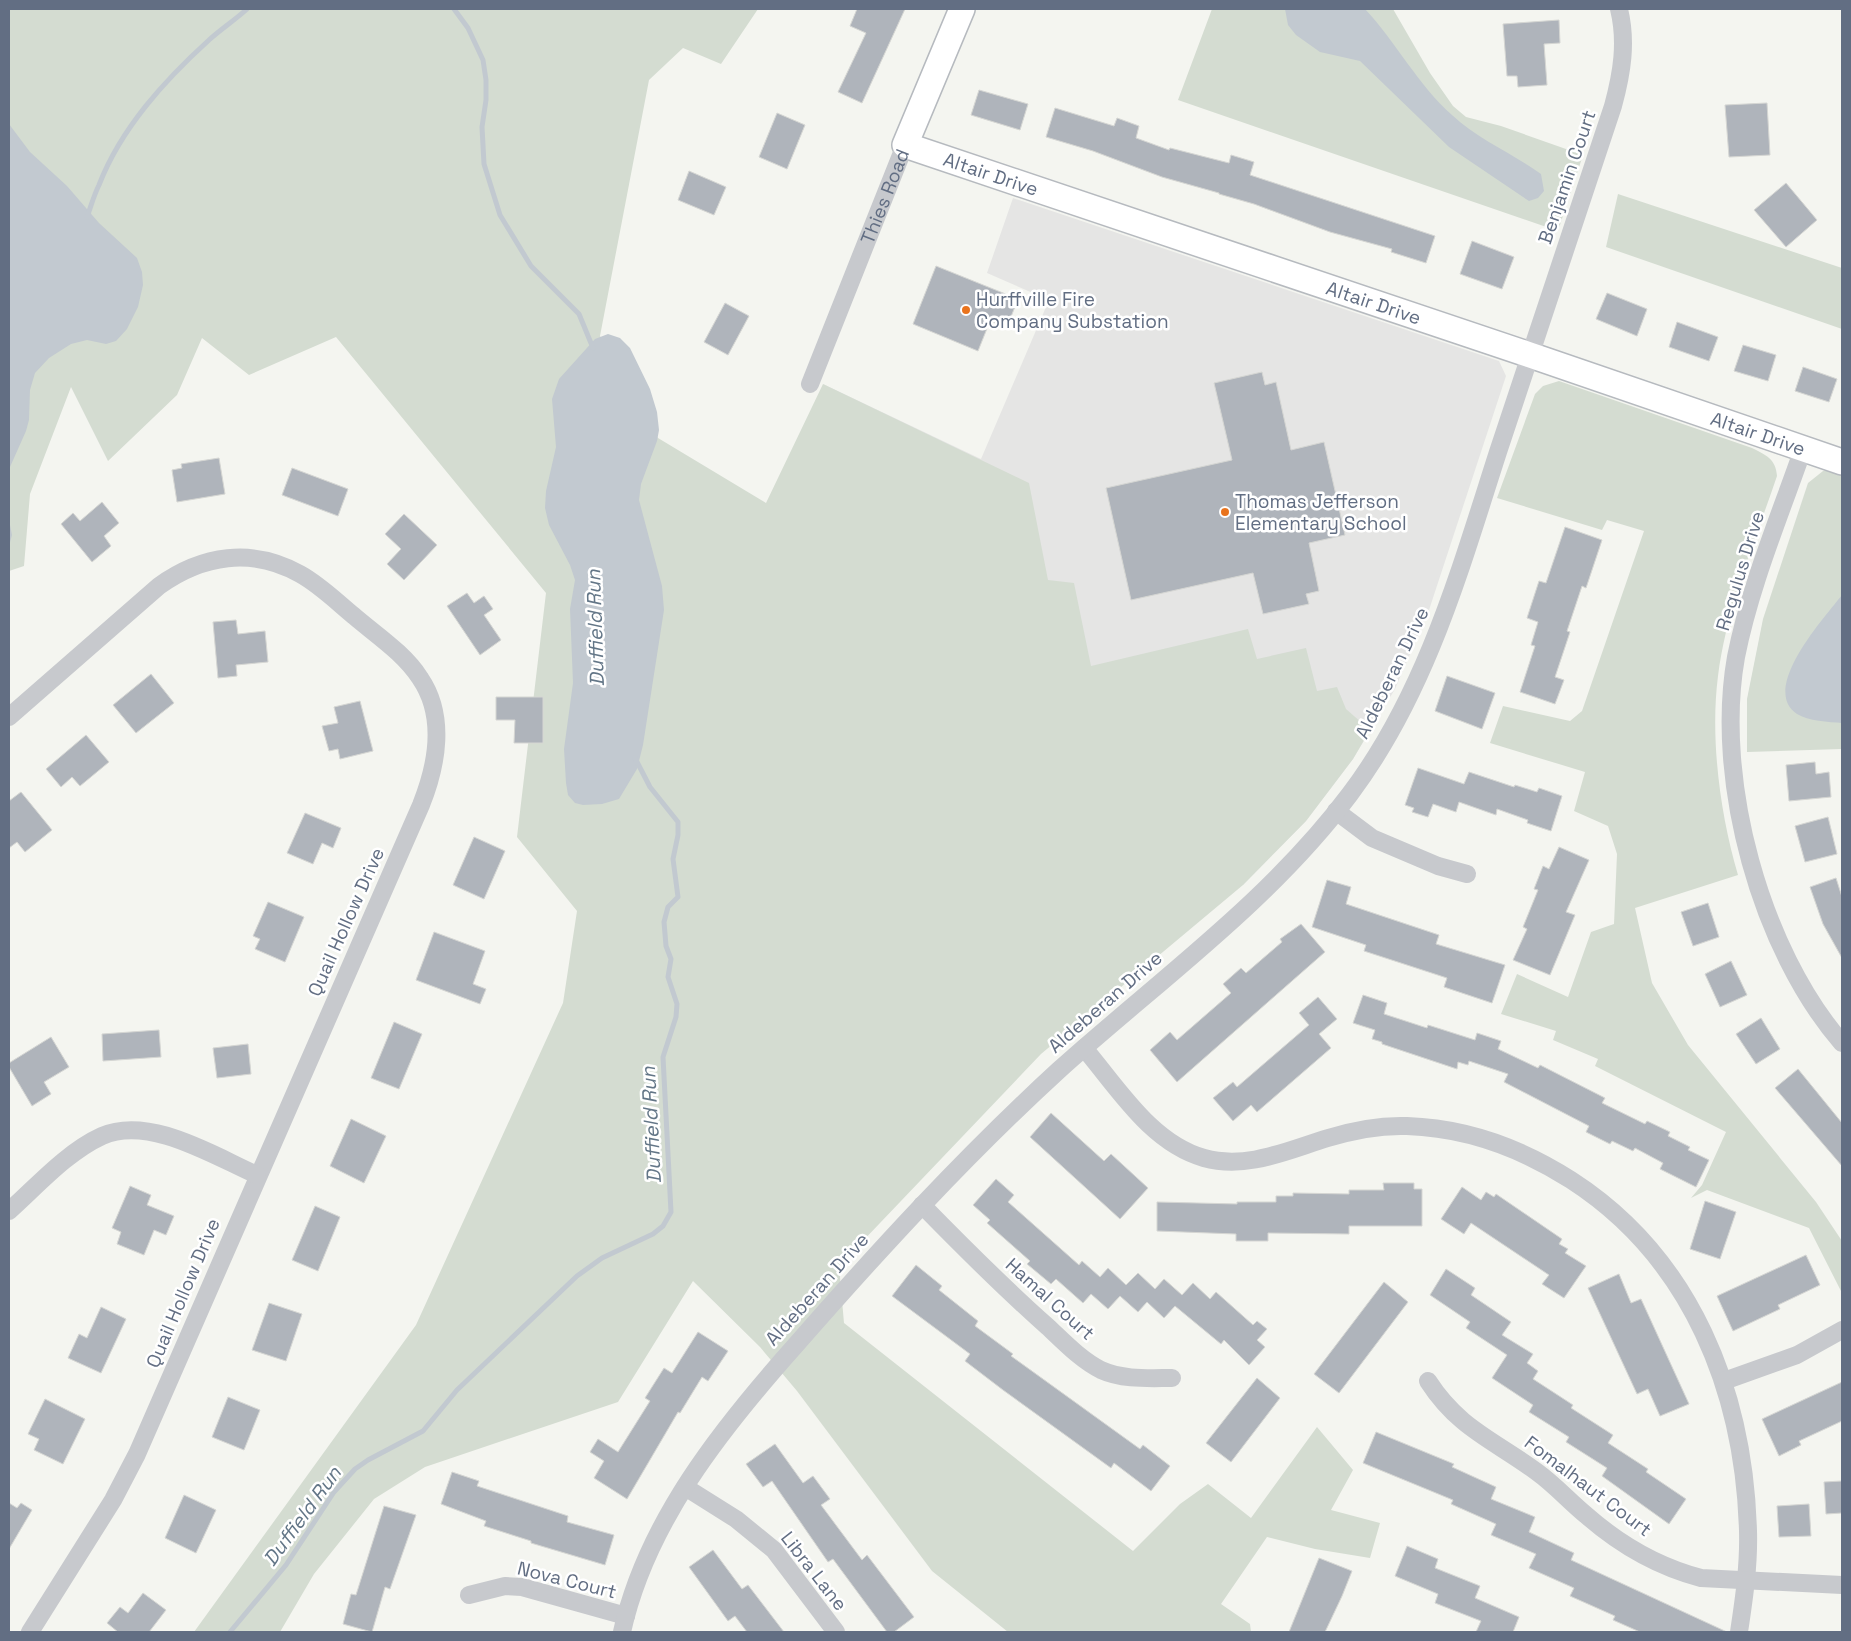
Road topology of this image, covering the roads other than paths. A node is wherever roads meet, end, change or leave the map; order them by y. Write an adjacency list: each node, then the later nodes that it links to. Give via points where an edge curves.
1 (962, 9): 3 (street, Thies Road)
2 (1619, 9): 4 (street, Benjamin Court, via 1622,72 1614,106)
3 (905, 144): 4 (street, Altair Drive); 5 (street, Thies Road)
4 (1530, 354): 6 (street, Altair Drive); 9 (street, Aldeberan Drive, via 1429,653 1394,726)
5 (810, 384)
6 (1803, 449): 7 (street, Altair Drive); 11 (street, Regulus Drive, via 1750,599 1736,659 1733,749 1739,814 1756,882 1798,980 1817,1012)
7 (1842, 462)
8 (9, 718): 13 (street, Quail Hollow Drive, via 179,572 193,566 243,557 264,560 302,575 398,653 421,679 433,710 437,742 436,759 427,789)
9 (1336, 811): 10 (street, via 1372,838 1438,866); 12 (street, Aldeberan Drive, via 1310,843 1250,902)
10 (1467, 874)
11 (1842, 1043)
12 (1084, 1048): 14 (street, Aldeberan Drive); 18 (street, via 1159,1134 1175,1146 1216,1160 1254,1160 1348,1132 1391,1126 1451,1130 1499,1143 1530,1156 1600,1200 1626,1223 1664,1266 1695,1316)
13 (257, 1175): 15 (street, via 176,1139 140,1130 121,1131 86,1145); 25 (street, Quail Hollow Drive, via 126,1477)
14 (922, 1206): 17 (street, Hamal Court, via 1017,1300 1101,1370 1118,1376); 20 (street, Aldeberan Drive, via 770,1373 708,1450)
15 (9, 1211)
16 (1842, 1330): 18 (street, via 1812,1349)
17 (1172, 1378)
18 (1724, 1381): 21 (street, via 1744,1471 1748,1534)
19 (1428, 1382): 21 (street, Fomalhaut Court, via 1457,1418 1536,1471 1586,1515 1630,1547 1683,1573 1701,1578)
20 (685, 1487): 24 (street, Aldeberan Drive, via 666,1519 640,1576); 26 (street, Libra Lane, via 736,1519 774,1550)
21 (1745, 1581): 22 (street, Fomalhaut Court); 27 (street)
22 (1842, 1585)
23 (469, 1595): 24 (street, Nova Court, via 488,1588 522,1587)
24 (624, 1624)
25 (30, 1632)
26 (836, 1632)
27 (1739, 1632)

